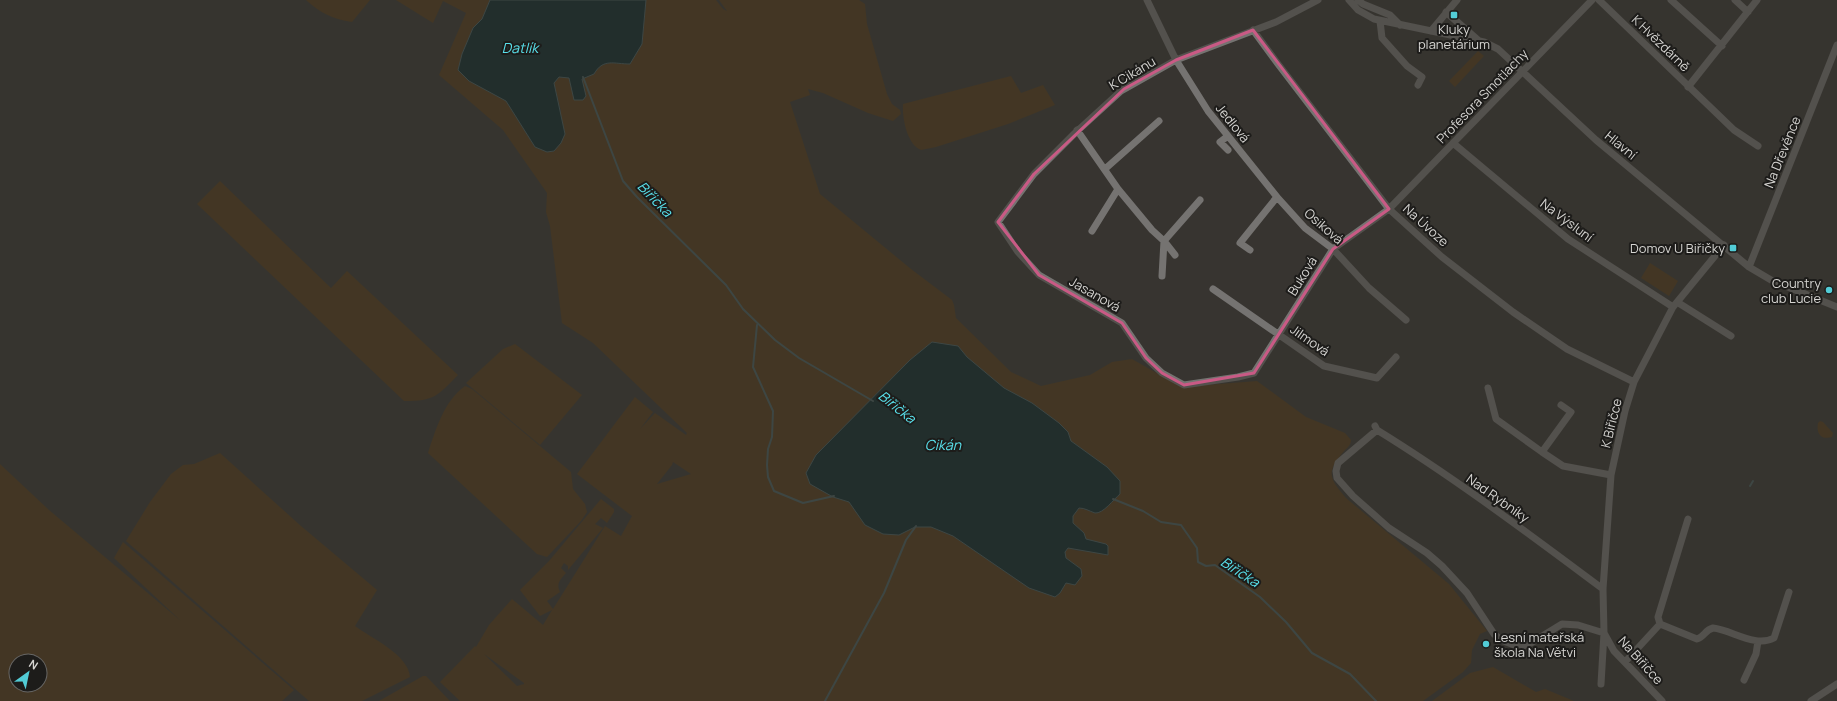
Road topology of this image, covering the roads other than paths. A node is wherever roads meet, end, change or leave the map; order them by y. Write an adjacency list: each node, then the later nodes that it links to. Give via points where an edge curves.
1 (1147, 0): 20 (street, Jedlová)
2 (1318, 0): 15 (street, K Cikánu, via 1276,22)
3 (1349, 0): 13 (street, Hlavní, via 1358,10)
4 (1358, 0): 14 (street, Hlavní, via 1390,15)
5 (1457, 0): 11 (street)
6 (1592, 0): 21 (street, Profesora Smotlachy)
7 (1599, 0): 23 (street, K Hvězdárně)
8 (1671, 0): 19 (street)
9 (1735, 0): 12 (street)
10 (1757, 0): 12 (street, K Hvězdárně)
11 (1446, 12): 16 (street); 17 (street, Hlavní)
12 (1748, 12): 19 (street, K Hvězdárně)
13 (1380, 21): 14 (street, Hlavní); 22 (street, via 1382,38 1407,66 1421,75)
14 (1400, 25): 16 (street, Hlavní)
15 (1253, 30): 20 (street, K Cikánu); 34 (street, Na Úvoze)
16 (1431, 31): 17 (street, Hlavní)
17 (1479, 41): 21 (street, Hlavní, via 1498,49)
18 (1837, 45): 42 (street, Na Dřevěnce)
19 (1722, 46): 23 (street, K Hvězdárně)
20 (1176, 60): 25 (street, K Cikánu, via 1121,92); 26 (street, Jedlová, via 1208,111)
21 (1522, 72): 27 (street, Profesora Smotlachy); 38 (street, Hlavní, via 1596,140)
22 (1418, 85)
23 (1688, 87): 28 (street, K Hvězdárně, via 1734,130)
24 (1159, 121): 30 (street)
25 (1077, 130): 30 (street); 35 (street, K Cikánu, via 1034,174)
26 (1228, 136): 29 (street, via 1220,142); 32 (street, Jedlová)
27 (1453, 143): 34 (street, Profesora Smotlachy); 45 (street, Na Výsluní, via 1568,238)
28 (1758, 146)
29 (1228, 150)
30 (1105, 169): 31 (street)
31 (1118, 189): 36 (street); 37 (street)
32 (1277, 197): 39 (street, Osiková, via 1305,228); 40 (street, via 1240,243)
33 (1200, 200): 37 (street)
34 (1389, 208): 39 (street, Buková); 52 (street, Na Úvoze, via 1442,257 1513,312 1567,349)
35 (998, 222): 51 (street, Jasanová, via 1018,252 1039,275 1122,323 1146,358 1162,373 1184,384)
36 (1092, 231)
37 (1164, 241): 41 (street); 43 (street)
38 (1724, 245): 42 (street, Hlavní); 45 (street, K Biřičce)
39 (1333, 249): 47 (street, Osiková, via 1369,288); 48 (street, Buková)
40 (1250, 250)
41 (1174, 255)
42 (1749, 267): 46 (street, Hlavní, via 1771,280)
43 (1162, 276)
44 (1213, 289): 48 (street, Jilmová)
45 (1675, 304): 49 (street, Na Výsluní); 52 (street, K Biřičce)
46 (1837, 307)
47 (1406, 320)
48 (1280, 334): 50 (street, Jilmová, via 1324,366 1377,378); 51 (street, Buková)
49 (1731, 336)
50 (1396, 357)
51 (1254, 373)
52 (1634, 382): 56 (street, K Biřičce)
53 (1488, 388): 55 (street, via 1496,419)
54 (1561, 405): 55 (street, via 1571,412)
55 (1542, 452): 56 (street, via 1563,466)
56 (1611, 475): 58 (street, K Biřičce)
57 (1688, 519): 60 (street, via 1658,617)
58 (1603, 589): 61 (street, K Biřičce); 61 (street, Nad Rybníky, via 1376,428 1338,464 1337,478 1353,496 1389,528 1442,566 1468,593 1494,634 1501,640 1524,646 1562,624 1578,625)
59 (1789, 592): 62 (street, via 1774,638)
60 (1660, 624): 62 (street, via 1697,639 1702,638 1713,628); 63 (street)
61 (1604, 633): 63 (street, Na Biřičce, via 1614,651); 65 (street, K Biřičce)
62 (1758, 641): 64 (street, via 1756,654)
63 (1625, 662): 67 (street, Na Biřičce)
64 (1744, 680)
65 (1601, 684)
66 (1837, 684): 68 (street)
67 (1662, 701)
68 (1811, 701)

